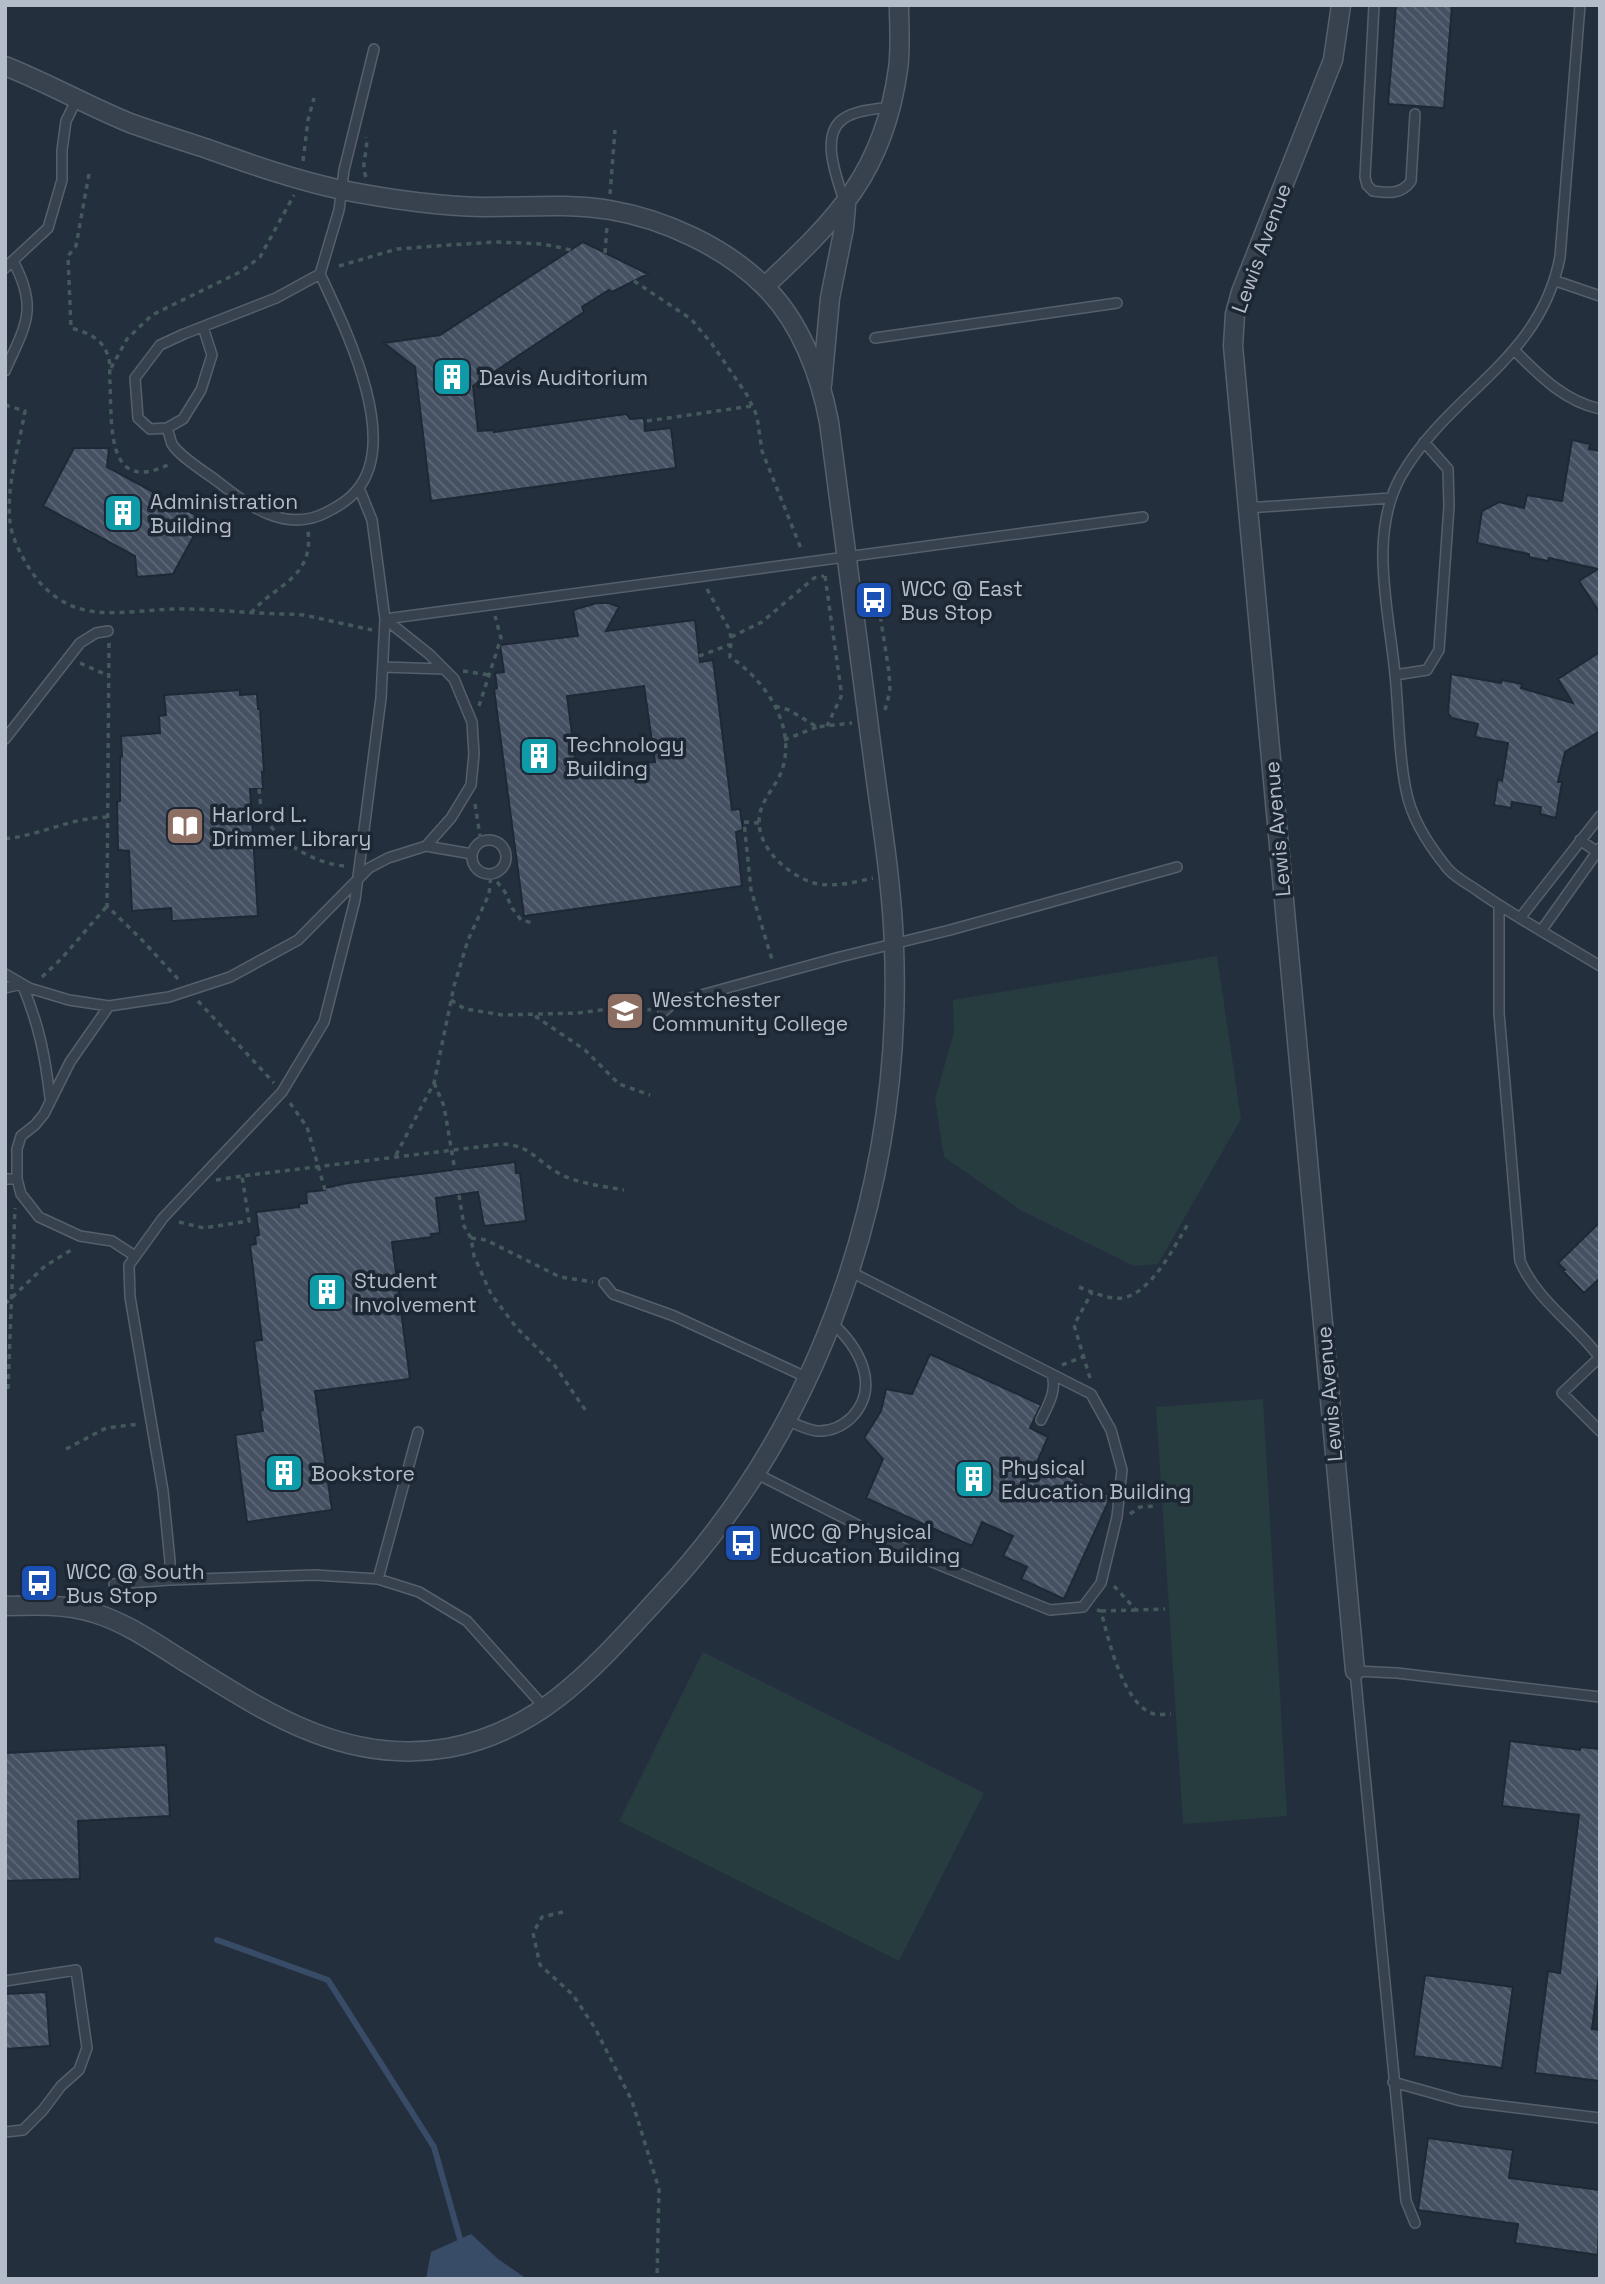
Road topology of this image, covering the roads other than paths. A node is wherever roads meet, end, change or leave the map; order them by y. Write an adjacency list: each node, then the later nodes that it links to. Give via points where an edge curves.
1 (900, 5): 8 (street, via 899,66)
2 (1341, 5): 28 (street, Lewis Avenue, via 1333,60 1235,314 1233,346)
3 (1374, 5): 9 (lane, via 1365,177 1373,191 1399,192 1411,181)
4 (1580, 5): 14 (lane)
5 (374, 49): 10 (lane)
6 (5, 66): 7 (street)
7 (78, 97): 10 (street, via 129,122 265,169); 12 (lane, via 66,121 62,180 48,228)
8 (892, 106): 11 (street, via 870,164); 11 (lane, via 842,120 834,133 831,157)
9 (1415, 114)
10 (341, 189): 13 (lane); 15 (street, via 407,201 635,215 695,238)
11 (846, 205): 15 (street); 22 (street, via 830,298)
12 (9, 264): 21 (lane, via 22,278 28,299 27,322)
13 (320, 274): 18 (lane, via 276,298); 26 (lane, via 359,360 369,406 373,451)
14 (1556, 281): 16 (lane); 20 (lane, via 1534,326)
15 (765, 286): 22 (street, via 803,342)
16 (1600, 296)
17 (1117, 303): 19 (lane)
18 (203, 327): 24 (lane, via 212,355 201,390 183,419); 24 (lane, via 160,345 135,378 138,418 150,429)
19 (875, 338)
20 (1515, 351): 23 (lane, via 1555,389 1581,405); 25 (lane)
21 (5, 371)
22 (822, 387): 30 (street)
23 (1600, 410)
24 (167, 428): 26 (lane, via 173,444 188,459 263,513 292,521 318,517 346,502)
25 (1424, 442): 27 (lane); 35 (lane, via 1448,469 1439,650 1427,670)
26 (359, 488): 31 (lane, via 372,520)
27 (1391, 498): 28 (lane); 35 (lane, via 1383,540)
28 (1247, 508): 73 (street, Lewis Avenue)
29 (1143, 517): 30 (lane)
30 (847, 555): 31 (lane); 47 (street)
31 (385, 619): 33 (lane); 34 (lane)
32 (108, 631): 36 (lane, via 80,643)
33 (383, 667): 34 (lane); 43 (lane)
34 (444, 669): 39 (lane, via 454,679 472,722 471,785)
35 (1395, 675): 44 (lane, via 1406,792 1424,837 1450,871)
36 (5, 739)
37 (1600, 816): 38 (lane)
38 (1580, 840): 40 (lane); 45 (lane)
39 (426, 846): 41 (lane); 43 (lane)
40 (1599, 851): 46 (lane)
41 (472, 854): 41 (lane, via 481,842 497,842 505,849 505,866 491,874 476,869)
42 (1177, 867): 47 (lane)
43 (358, 872): 52 (lane, via 298,940 230,977 169,997); 57 (lane, via 324,1022 282,1092 163,1218)
44 (1499, 906): 45 (lane); 61 (lane, via 1499,1013 1520,1261 1544,1299)
45 (1520, 918): 46 (lane)
46 (1541, 931): 48 (lane)
47 (894, 943): 53 (lane, via 672,1004); 58 (street, via 895,1014 880,1153)
48 (1600, 966)
49 (5, 974): 50 (lane)
50 (26, 986): 51 (lane); 52 (lane, via 69,1000); 54 (lane, via 44,1047)
51 (5, 988)
52 (109, 1006): 54 (lane)
53 (663, 1012)
54 (50, 1100): 56 (lane, via 44,1114 21,1136)
55 (5, 1179): 56 (lane)
56 (17, 1179): 57 (lane, via 20,1194 39,1217 80,1236 112,1241)
57 (135, 1256): 70 (lane, via 129,1265 130,1297 163,1491)
58 (849, 1271): 60 (street); 62 (lane)
59 (604, 1283): 63 (lane, via 613,1294 674,1316)
60 (832, 1323): 63 (street); 64 (lane, via 846,1335 862,1362 866,1377 861,1407 834,1429 818,1431)
61 (1600, 1358): 66 (lane, via 1562,1393)
62 (1052, 1375): 65 (lane, via 1052,1396); 68 (lane, via 1091,1394 1111,1430 1122,1470 1101,1583 1083,1607 1050,1610 1025,1600 925,1559)
63 (808, 1378): 64 (street)
64 (786, 1420): 68 (street)
65 (1041, 1420)
66 (1600, 1431)
67 (418, 1432): 69 (lane)
68 (755, 1473): 75 (street, via 691,1563 601,1660)
69 (379, 1579): 70 (lane, via 315,1574); 75 (lane, via 419,1592 467,1621)
70 (169, 1580): 71 (lane)
71 (114, 1584)
72 (5, 1606): 75 (street, via 95,1613 143,1635 260,1709 314,1735 361,1749 448,1748 492,1736)
73 (1355, 1671): 74 (lane); 77 (lane)
74 (1600, 1697)
75 (545, 1708)
76 (5, 1981): 79 (lane, via 76,1970 87,2048 79,2070 43,2110 23,2130)
77 (1393, 2082): 78 (lane, via 1461,2101); 80 (lane, via 1406,2201)
78 (1600, 2118)
79 (5, 2132)
80 (1415, 2223)

